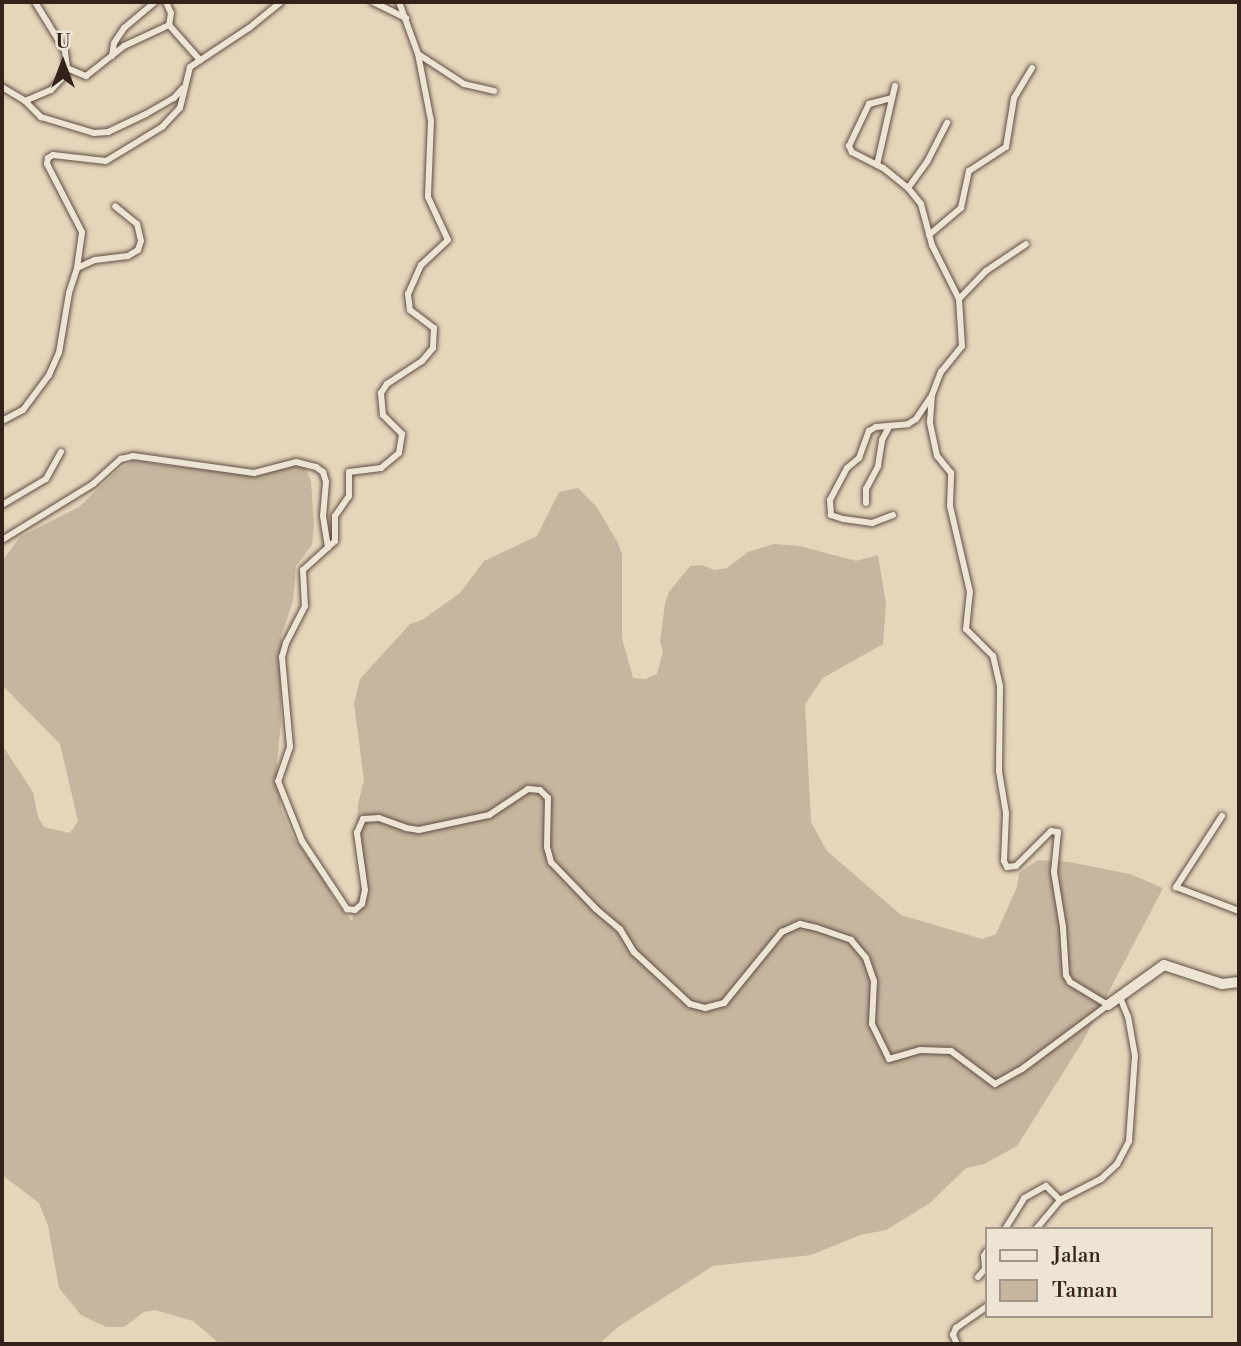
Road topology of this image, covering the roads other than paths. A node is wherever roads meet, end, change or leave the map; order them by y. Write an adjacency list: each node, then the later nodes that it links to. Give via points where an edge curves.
1 (36, 2): 12 (street, via 65,51)
2 (155, 2): 10 (street, via 124,28)
3 (166, 2): 8 (street, via 171,13)
4 (281, 2): 11 (street)
5 (373, 2): 7 (street)
6 (399, 2): 7 (street)
7 (407, 18): 9 (street)
8 (169, 25): 10 (street); 11 (street)
9 (418, 54): 17 (street, via 464,84); 36 (street, via 432,128 428,197 448,240 421,265 407,300 411,310 434,328 436,341 422,361 383,389 383,415 402,434 399,453 381,468 349,472 349,496 336,513 336,537)
10 (112, 56): 12 (street, via 86,76)
11 (200, 60): 14 (street, via 190,68)
12 (67, 68): 19 (street, via 51,90)
13 (1031, 68): 24 (street, via 1014,98 1006,146 969,171 961,208)
14 (184, 86): 19 (street, via 174,98 108,132 94,133 40,117); 26 (street, via 180,108 171,120 106,161 48,158 82,232)
15 (895, 86): 18 (street)
16 (2, 87): 19 (street)
17 (494, 91)
18 (891, 98): 21 (street); 21 (street, via 869,104 849,142 852,152)
19 (25, 101)
20 (947, 123): 22 (street)
21 (877, 165): 22 (street)
22 (908, 188): 24 (street, via 921,204)
23 (115, 206): 26 (street, via 137,225 138,250)
24 (929, 235): 27 (street)
25 (1026, 244): 27 (street, via 986,271)
26 (77, 268): 29 (street, via 59,353 49,374 23,411)
27 (959, 299): 28 (street, via 962,346 941,372)
28 (932, 395): 30 (street, via 908,425); 41 (street, via 930,422 938,458 951,473 950,506 970,592 966,629 993,656 1000,686 1004,861 1009,867 1016,866 1051,831 1058,832 1054,872 1066,975)
29 (2, 421)
30 (889, 427): 32 (street, via 866,489); 34 (street, via 876,427 866,435 859,458 830,500 830,512 868,523)
31 (61, 453): 33 (street, via 46,479)
32 (866, 503)
33 (2, 505)
34 (893, 515)
35 (2, 540): 36 (street, via 93,484 121,459 133,456 254,473 296,462 316,467 326,482 323,516)
36 (328, 548): 41 (street, via 303,570 305,606 284,650 290,749 278,781 302,841 348,910 359,908 364,898 358,833 363,818 419,830 489,815 532,788 548,798 547,847 556,870 620,929 634,953 653,972 695,1007 727,1001 782,932 800,924 842,935 860,948 874,982 872,1024 890,1060 920,1050 951,1051 990,1082 999,1083)
37 (1222, 816): 38 (street, via 1176,887)
38 (1239, 911)
39 (1239, 982): 40 (street, via 1222,984 1164,965)
40 (1120, 997): 41 (street); 42 (street, via 1135,1056 1129,1141 1117,1164 1101,1179)
41 (1108, 1004)
42 (1060, 1200): 43 (street, via 1046,1186 1024,1198); 44 (street)
43 (1006, 1227)
44 (1038, 1227)
45 (986, 1253): 46 (street, via 985,1269)
46 (978, 1277)
47 (986, 1307): 48 (street, via 956,1328)
48 (957, 1344)

